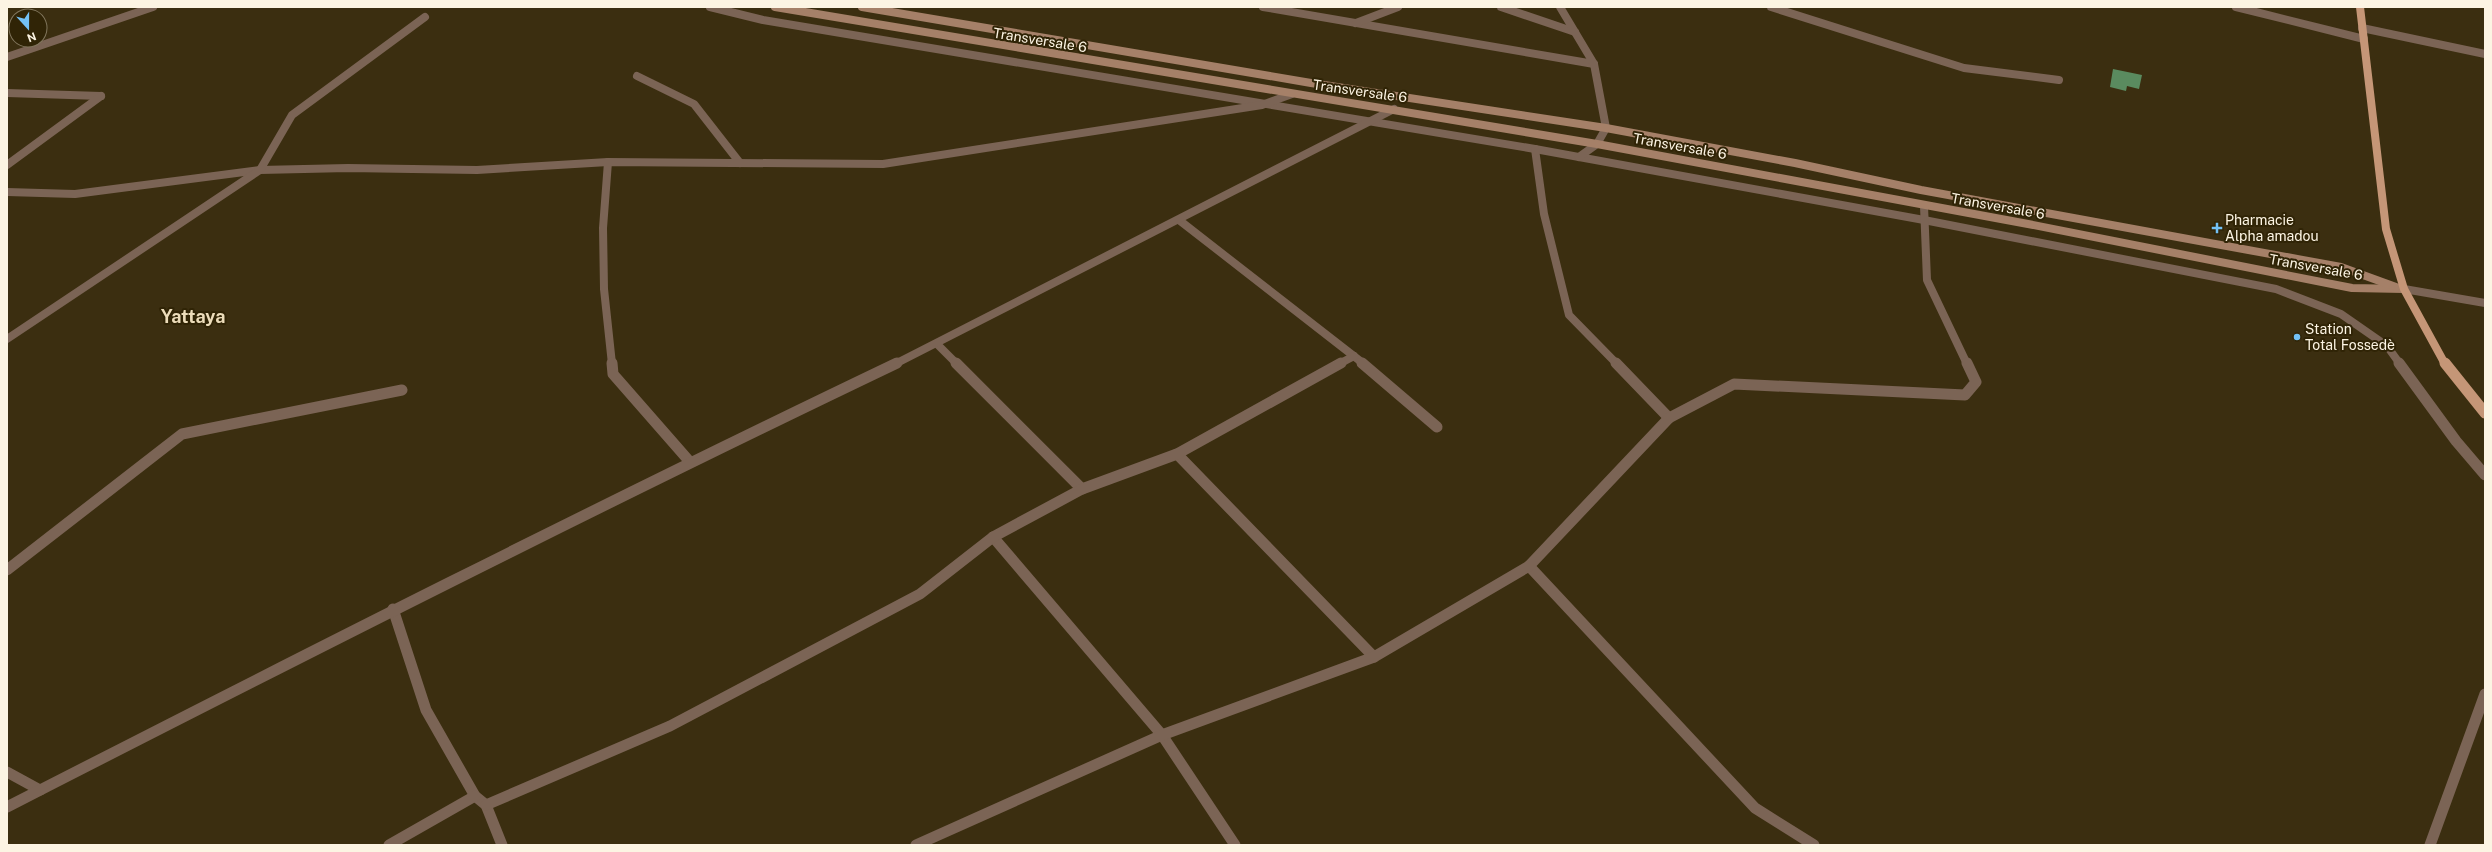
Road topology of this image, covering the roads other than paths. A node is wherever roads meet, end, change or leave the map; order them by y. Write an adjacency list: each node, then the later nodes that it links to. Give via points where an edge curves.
1 (153, 7): 20 (street)
2 (710, 7): 18 (street, via 763,20)
3 (775, 7): 16 (main road, Transversale 6)
4 (862, 7): 29 (main road, Transversale 6, via 1311,83)
5 (1263, 7): 13 (street)
6 (1398, 7): 13 (street)
7 (1501, 7): 15 (street)
8 (1560, 7): 15 (street)
9 (1771, 7): 23 (street, via 1964,68)
10 (2236, 7): 17 (street)
11 (2360, 7): 14 (main road)
12 (425, 17): 36 (street, via 292,115)
13 (1356, 23): 21 (street)
14 (2362, 28): 17 (main road); 19 (street)
15 (1575, 32): 21 (street)
16 (952, 38): 18 (street); 25 (main road, Transversale 6)
17 (2364, 39): 43 (main road, via 2386,229)
18 (941, 50): 26 (street)
19 (2485, 54)
20 (7, 57)
21 (1594, 64): 29 (street)
22 (637, 76): 34 (street, via 694,104)
23 (2059, 80)
24 (7, 93): 35 (street, via 101,96)
25 (1292, 94): 26 (street); 27 (main road, Transversale 6)
26 (1262, 105): 28 (street); 34 (street, via 884,164)
27 (1394, 109): 28 (street); 30 (main road, Transversale 6)
28 (1372, 122): 31 (street); 41 (street)
29 (1606, 128): 30 (street); 43 (main road, Transversale 6, via 1944,195 2341,267)
30 (1597, 144): 32 (street); 37 (main road, Transversale 6)
31 (1535, 149): 32 (street); 50 (street, via 1544,214 1568,315)
32 (1579, 157): 38 (street)
33 (608, 162): 34 (street); 36 (street, via 476,170); 53 (street, via 603,228 604,289 613,374)
34 (740, 163)
35 (7, 165)
36 (260, 170): 39 (street, via 75,194); 45 (street)
37 (1762, 174): 38 (street); 40 (main road, Transversale 6)
38 (1754, 189): 42 (street)
39 (7, 192)
40 (1924, 206): 42 (street); 43 (main road, Transversale 6, via 2352,288)
41 (1179, 220): 46 (street); 47 (street)
42 (1924, 220): 50 (street, via 1927,280 1976,382 1965,395 1734,384); 54 (street, via 2276,289 2341,314 2387,346 2456,441)
43 (2404, 289): 44 (street); 49 (main road, via 2442,360)
44 (2485, 303)
45 (7, 339)
46 (936, 344): 53 (street); 55 (street)
47 (1354, 356): 51 (street); 52 (street)
48 (402, 390): 58 (street, via 182,434)
49 (2485, 413)
50 (1669, 418): 57 (street)
51 (1437, 427)
52 (1177, 454): 55 (street); 60 (street)
53 (690, 462): 59 (street)
54 (2485, 475)
55 (1082, 488): 56 (street)
56 (993, 536): 62 (street); 66 (street, via 920,594 670,726)
57 (1529, 566): 60 (street); 72 (street, via 1755,808)
58 (7, 570)
59 (393, 609): 64 (street); 65 (street, via 426,710)
60 (1374, 657): 62 (street)
61 (2485, 694): 73 (street)
62 (1162, 734): 70 (street); 71 (street)
63 (7, 772): 64 (street)
64 (40, 790): 67 (street)
65 (475, 796): 66 (street); 68 (street)
66 (486, 804): 69 (street)
67 (7, 807)
68 (389, 845)
69 (502, 845)
70 (916, 845)
71 (1235, 845)
72 (1814, 845)
73 (2430, 845)

